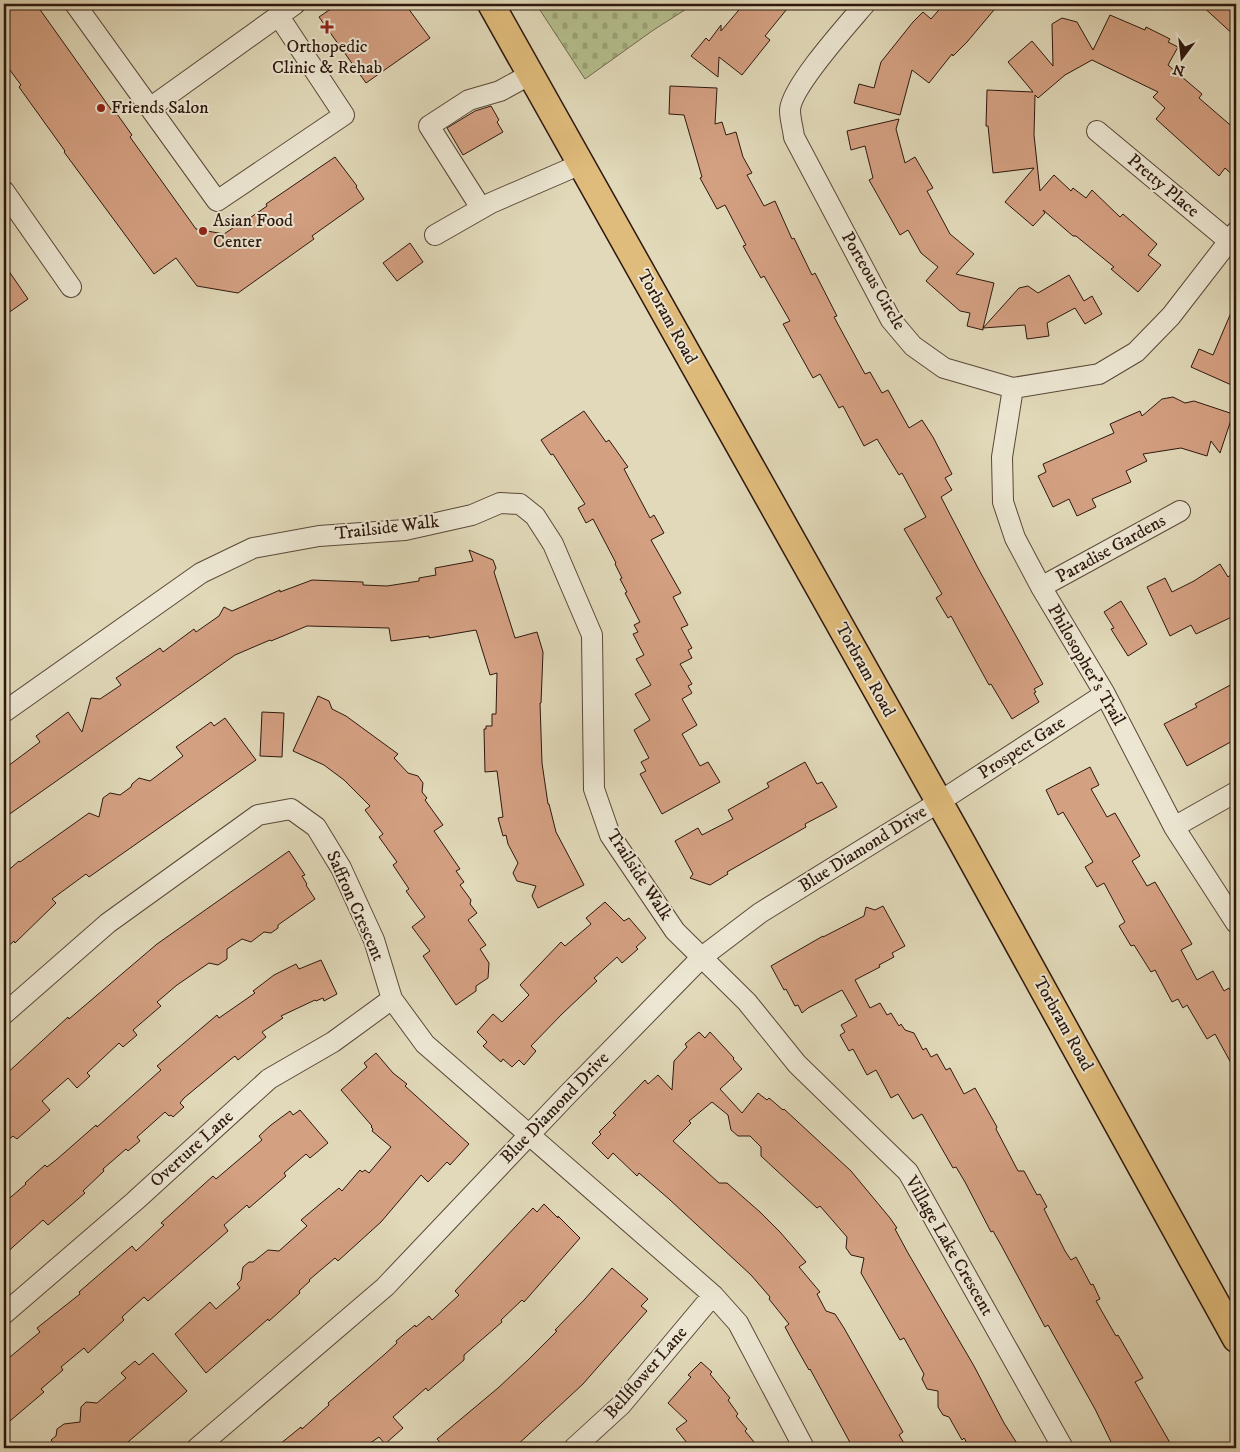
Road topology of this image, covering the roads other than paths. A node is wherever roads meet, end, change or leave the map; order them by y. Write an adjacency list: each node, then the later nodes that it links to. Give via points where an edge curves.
1 (75, 4): 7 (street)
2 (294, 4): 5 (street)
3 (491, 4): 6 (main road, Torbram Road)
4 (865, 4): 15 (street, Porteous Circle, via 797,90 790,109 794,137 891,320 912,346 944,368)
5 (278, 16): 7 (street); 7 (street, via 344,115 217,201)
6 (531, 74): 9 (main road, Torbram Road); 11 (street, via 500,91 469,100 430,126)
7 (150, 108)
8 (1097, 131): 13 (street, Pretty Place)
9 (581, 164): 11 (street); 21 (main road, Torbram Road)
10 (4, 191): 14 (street)
11 (481, 208): 12 (street)
12 (435, 236)
13 (1232, 236): 15 (street, Porteous Circle, via 1171,316 1136,352 1099,374)
14 (72, 286)
15 (1014, 388): 17 (street, Philosopher's Trail, via 1002,457 1002,502 1015,538)
16 (1180, 511): 17 (street, Paradise Gardens)
17 (1042, 587): 18 (street, Philosopher's Trail)
18 (1104, 694): 21 (street, Prospect Gate); 22 (street, Philosopher's Trail)
19 (4, 712): 24 (street, Trailside Walk, via 201,573 253,548 320,536 405,530 472,515 500,503 520,504 535,516 553,544 592,635 594,789 610,835 675,931)
20 (1236, 792): 22 (street)
21 (939, 802): 24 (street, Blue Diamond Drive, via 760,913); 30 (main road, Torbram Road)
22 (1174, 827): 23 (street, Philosopher's Trail)
23 (1236, 924)
24 (702, 957): 27 (street, Blue Diamond Drive); 34 (street, Village Lake Crescent, via 747,1002 797,1064 908,1172)
25 (392, 999): 26 (street, Saffron Crescent, via 374,940 342,868 316,827 291,809 258,815 108,923); 27 (street, Saffron Crescent, via 425,1044); 29 (street, Overture Lane, via 333,1042 269,1079)
26 (4, 1014)
27 (529, 1135): 28 (street); 31 (street, Blue Diamond Drive, via 385,1287)
28 (713, 1295): 32 (street, Bellflower Lane, via 621,1406); 33 (street, via 738,1323)
29 (4, 1314)
30 (1236, 1339)
31 (197, 1448)
32 (574, 1448)
33 (804, 1448)
34 (1063, 1448)

